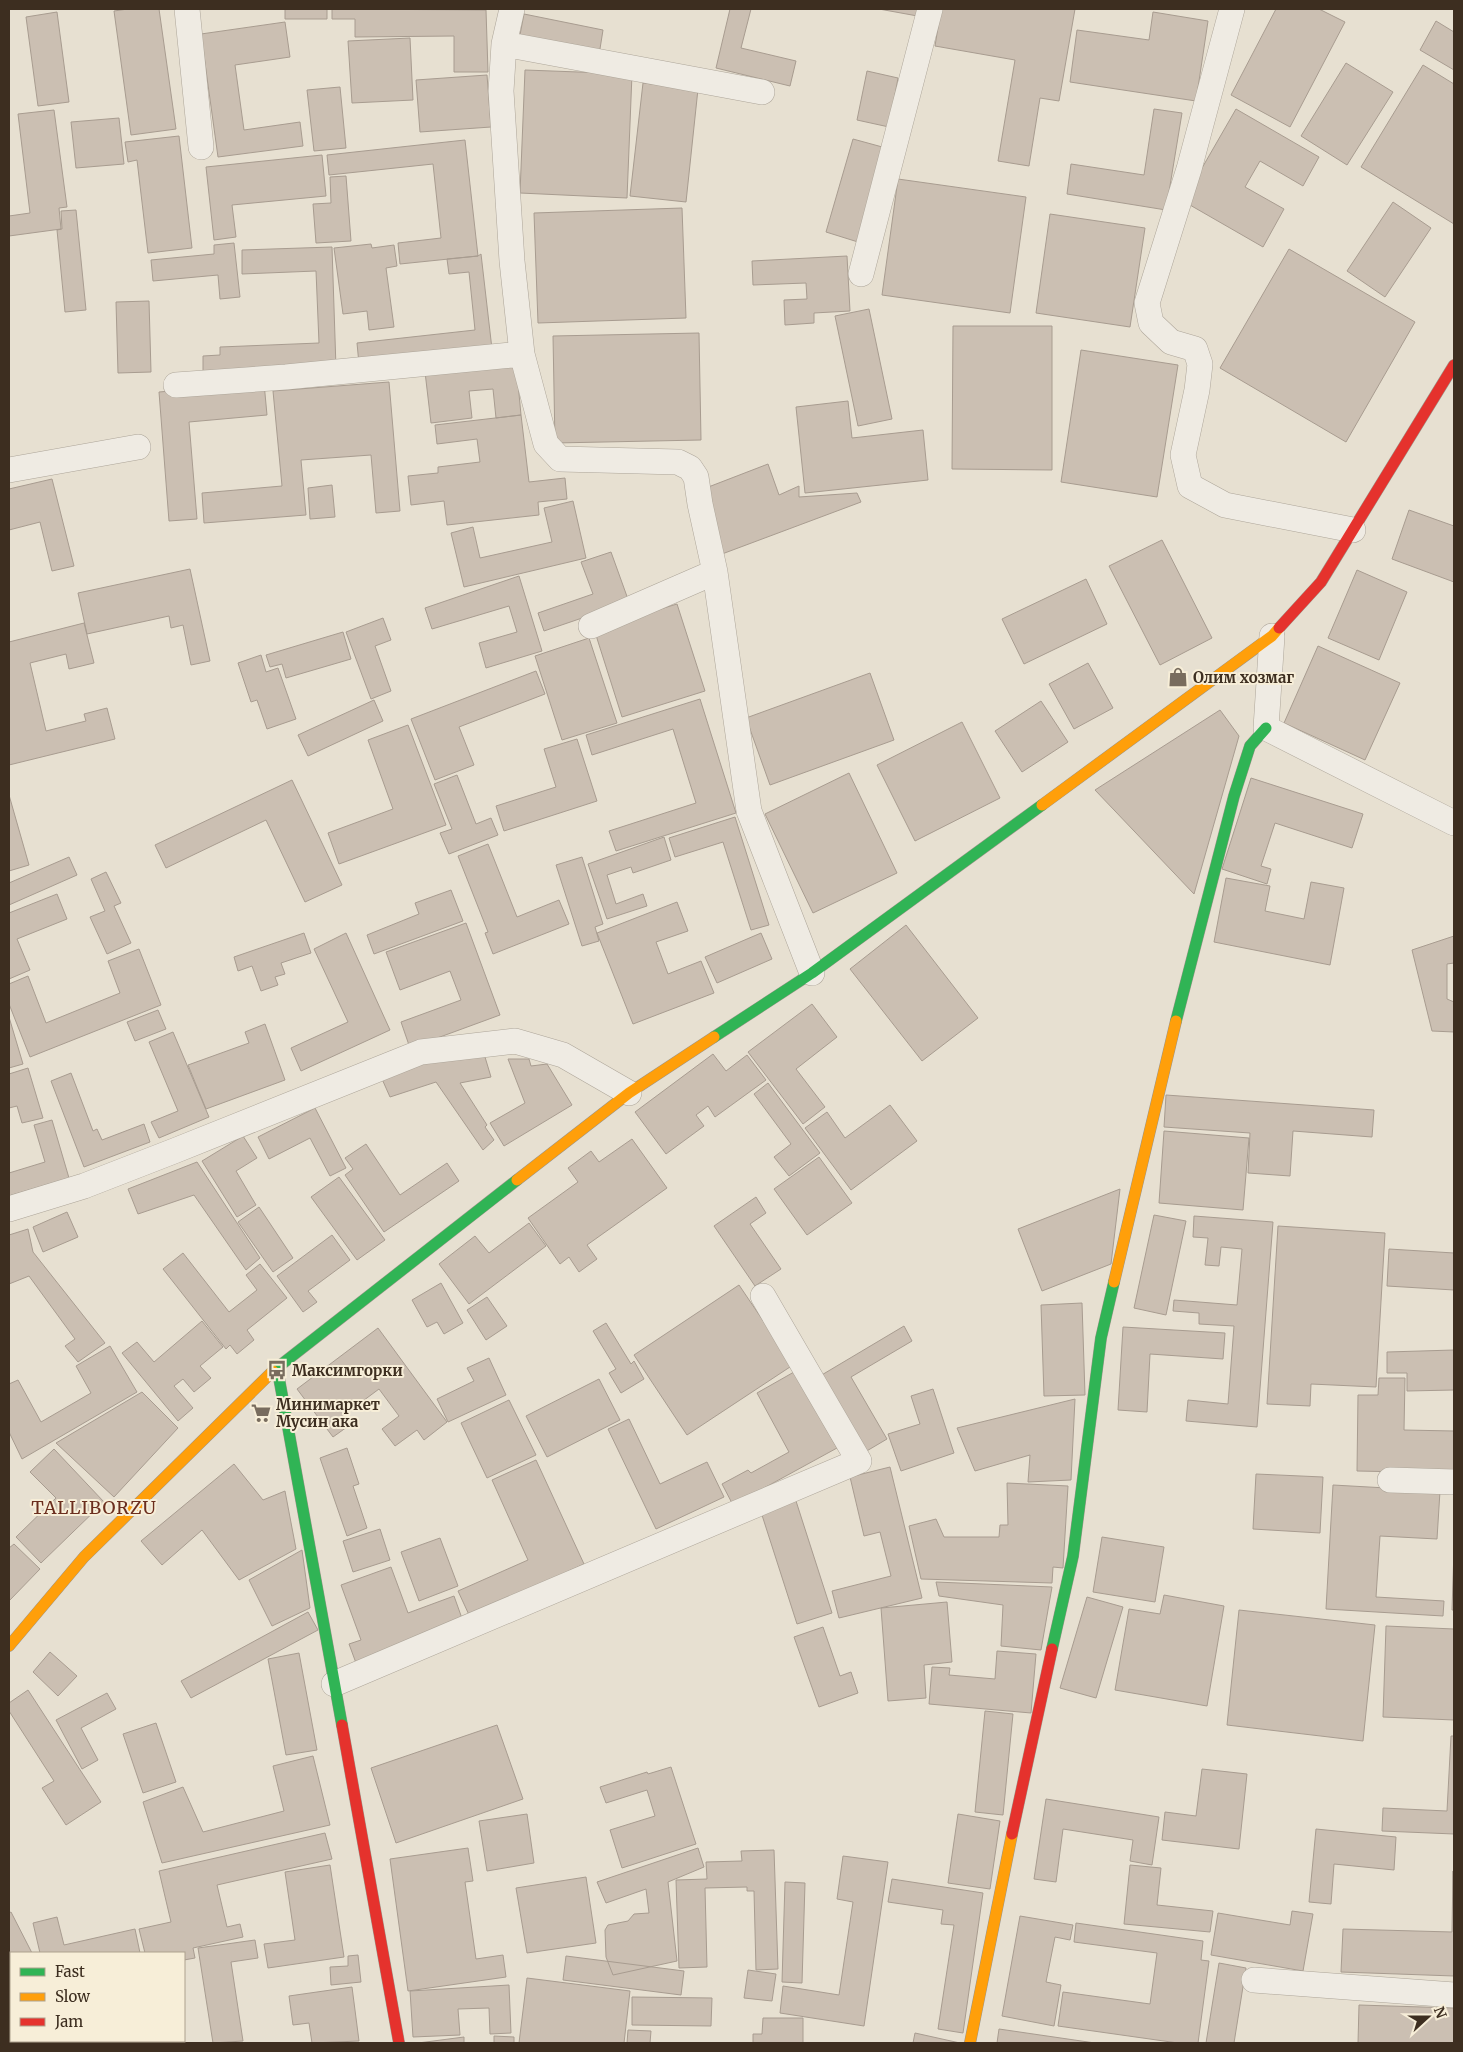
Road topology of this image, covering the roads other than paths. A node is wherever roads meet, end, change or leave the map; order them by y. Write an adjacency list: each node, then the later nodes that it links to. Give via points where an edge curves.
1 (187, 9): 7 (street)
2 (512, 9): 5 (street)
3 (930, 9): 8 (street)
4 (1232, 9): 14 (street, via 1189,169 1147,304 1151,323 1171,342 1195,350 1200,364 1183,455 1190,486 1225,505)
5 (504, 44): 6 (street); 9 (street, via 501,91)
6 (762, 92)
7 (201, 147)
8 (861, 274)
9 (522, 354): 11 (street); 15 (street, via 546,444 560,460 678,462 690,468 696,477)
10 (1454, 365): 14 (street)
11 (176, 385)
12 (138, 447): 13 (street)
13 (9, 470)
14 (1353, 530): 17 (street, via 1322,582)
15 (716, 572): 16 (street); 20 (street, via 749,811)
16 (591, 626)
17 (1272, 636): 18 (street); 20 (street)
18 (1266, 728): 19 (street); 32 (street, via 1250,746 1234,796 1185,983 1101,1338 1073,1556 1026,1766)
19 (1454, 824)
20 (812, 973): 21 (street)
21 (629, 1093): 22 (street, via 563,1054 515,1041 421,1052 174,1152); 24 (street)
22 (9, 1210)
23 (763, 1296): 28 (street, via 859,1460)
24 (277, 1367): 27 (street, via 84,1557); 28 (street)
25 (1390, 1480): 26 (street)
26 (1454, 1482)
27 (9, 1646)
28 (334, 1684): 31 (street)
29 (1254, 1980): 30 (street)
30 (1454, 1995)
31 (398, 2043)
32 (970, 2043)

